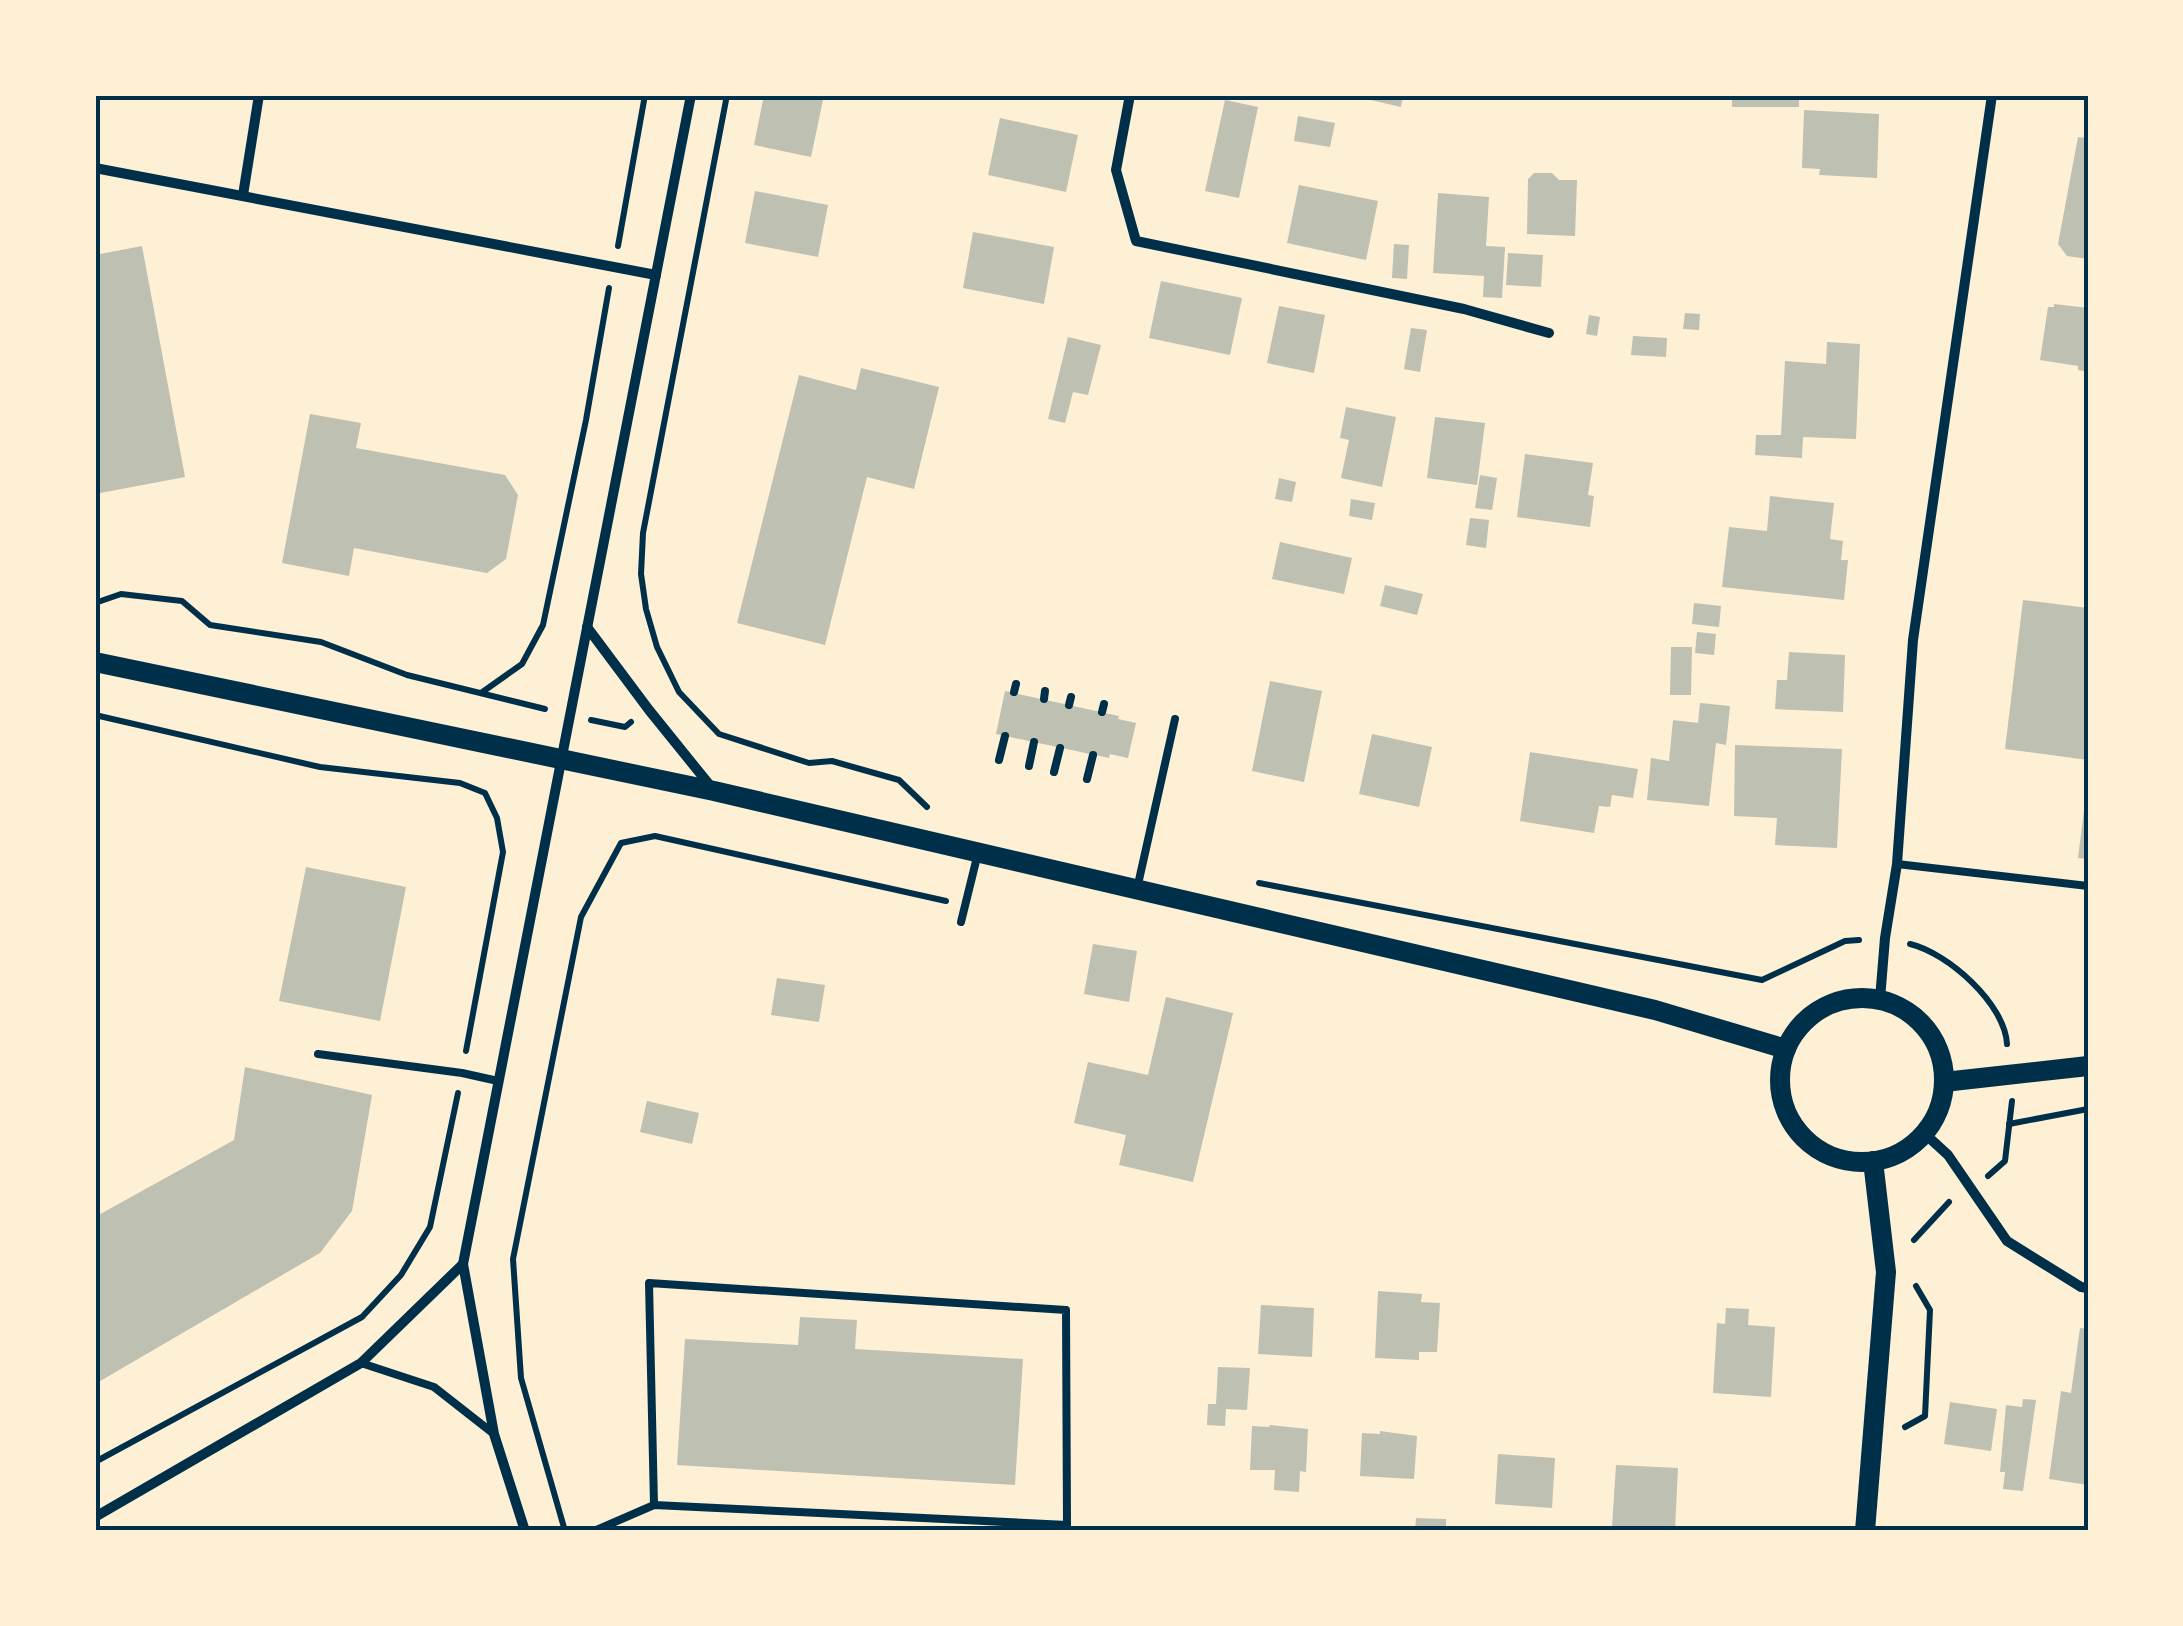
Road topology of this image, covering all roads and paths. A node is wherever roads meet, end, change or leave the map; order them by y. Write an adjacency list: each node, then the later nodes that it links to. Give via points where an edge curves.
1 (259, 95): 8 (street)
2 (645, 95): 9 (path)
3 (691, 95): 10 (street)
4 (727, 95): 27 (path, via 643,533 646,609 679,692 719,734 810,763 832,760 899,780)
5 (1130, 95): 11 (street, via 1116,170 1136,241)
6 (1992, 95): 29 (street, via 1913,640)
7 (95, 168): 8 (street)
8 (243, 195): 9 (street)
9 (613, 266): 10 (street); 12 (path, via 543,624 522,664 480,693 406,675 321,642 210,625 182,602 121,594)
10 (656, 275): 13 (street)
11 (1549, 333)
12 (95, 603)
13 (587, 626): 21 (street); 26 (street)
14 (95, 662): 21 (main road)
15 (95, 715): 40 (path, via 320,767 460,782 486,792 503,852)
16 (1175, 719): 32 (lane)
17 (1004, 736): 22 (lane)
18 (1034, 742): 23 (lane)
19 (1060, 748): 24 (lane)
20 (1093, 755): 25 (lane)
21 (562, 758): 26 (main road); 42 (street)
22 (999, 760)
23 (1028, 766)
24 (1054, 772)
25 (1088, 779)
26 (714, 790): 28 (main road)
27 (932, 813)
28 (979, 852): 32 (main road); 33 (lane)
29 (1897, 864): 31 (lane); 35 (street)
30 (1240, 879): 35 (path, via 1762,980 1845,941)
31 (2088, 886)
32 (1137, 889): 37 (main road, via 1655,1010)
33 (964, 905): 34 (lane); 60 (path, via 655,836 621,843 581,916 513,1259 521,1378)
34 (961, 922)
35 (1885, 938): 36 (street); 41 (path, via 1931,949 1988,999 2006,1028)
36 (1880, 999): 37 (main road, via 1824,1006); 43 (main road, via 1927,1029)
37 (1786, 1048): 47 (main road, via 1780,1087 1793,1124 1834,1157)
38 (318, 1054): 40 (lane)
39 (2088, 1066): 41 (main road)
40 (462, 1072): 42 (lane); 56 (path, via 430,1228 362,1317)
41 (2008, 1075): 43 (main road); 45 (path)
42 (498, 1081): 50 (street)
43 (1944, 1082): 46 (main road)
44 (2088, 1109): 45 (path)
45 (2010, 1124): 48 (path, via 2006,1161)
46 (1924, 1133): 47 (main road); 48 (street)
47 (1873, 1161): 62 (main road, via 1886,1272)
48 (1968, 1186): 49 (path, via 1914,1239); 52 (street, via 2007,1242)
49 (1912, 1258)
50 (463, 1264): 53 (street); 55 (street)
51 (1910, 1278): 54 (path, via 1930,1310)
52 (2088, 1288)
53 (361, 1363): 55 (lane, via 434,1387); 58 (street)
54 (1926, 1416)
55 (494, 1434): 59 (street)
56 (95, 1462)
57 (654, 1505): 57 (lane, via 1067,1525 1066,1310 649,1282); 61 (lane)
58 (95, 1517)
59 (525, 1531)
60 (565, 1531)
61 (594, 1531)
62 (1865, 1531)

